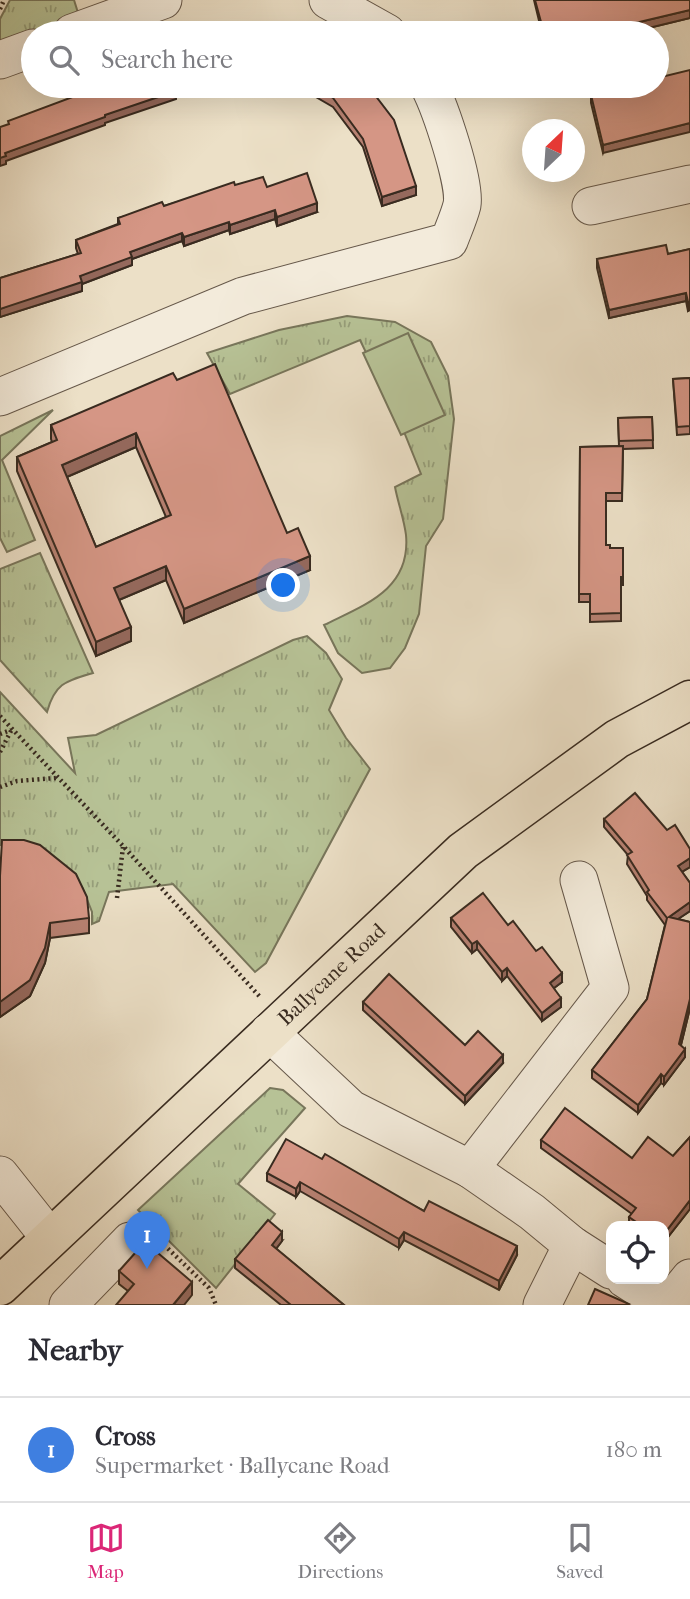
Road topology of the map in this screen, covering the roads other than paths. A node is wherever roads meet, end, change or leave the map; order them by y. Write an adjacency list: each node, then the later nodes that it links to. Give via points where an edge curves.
1 (163, 0): 3 (street)
2 (328, 0): 4 (street)
3 (105, 21)
4 (366, 21)
5 (21, 52): 6 (street)
6 (0, 60)
7 (435, 98): 10 (street, via 462,204 449,241 243,296)
8 (690, 184): 9 (street)
9 (591, 206)
10 (0, 397)
11 (690, 700): 13 (main road, Ballycane Road, via 617,739 463,851)
12 (579, 880): 14 (street, via 610,988)
13 (275, 1026): 14 (street, via 351,1109); 16 (main road, Ballycane Road)
14 (470, 1169): 18 (street)
15 (0, 1175): 16 (street)
16 (50, 1238): 22 (main road, Ballycane Road)
17 (130, 1241): 23 (street)
18 (572, 1245): 19 (street); 24 (street)
19 (606, 1267)
20 (690, 1278): 25 (street)
21 (633, 1284): 25 (street)
22 (0, 1286)
23 (68, 1305)
24 (542, 1305)
25 (667, 1305)

